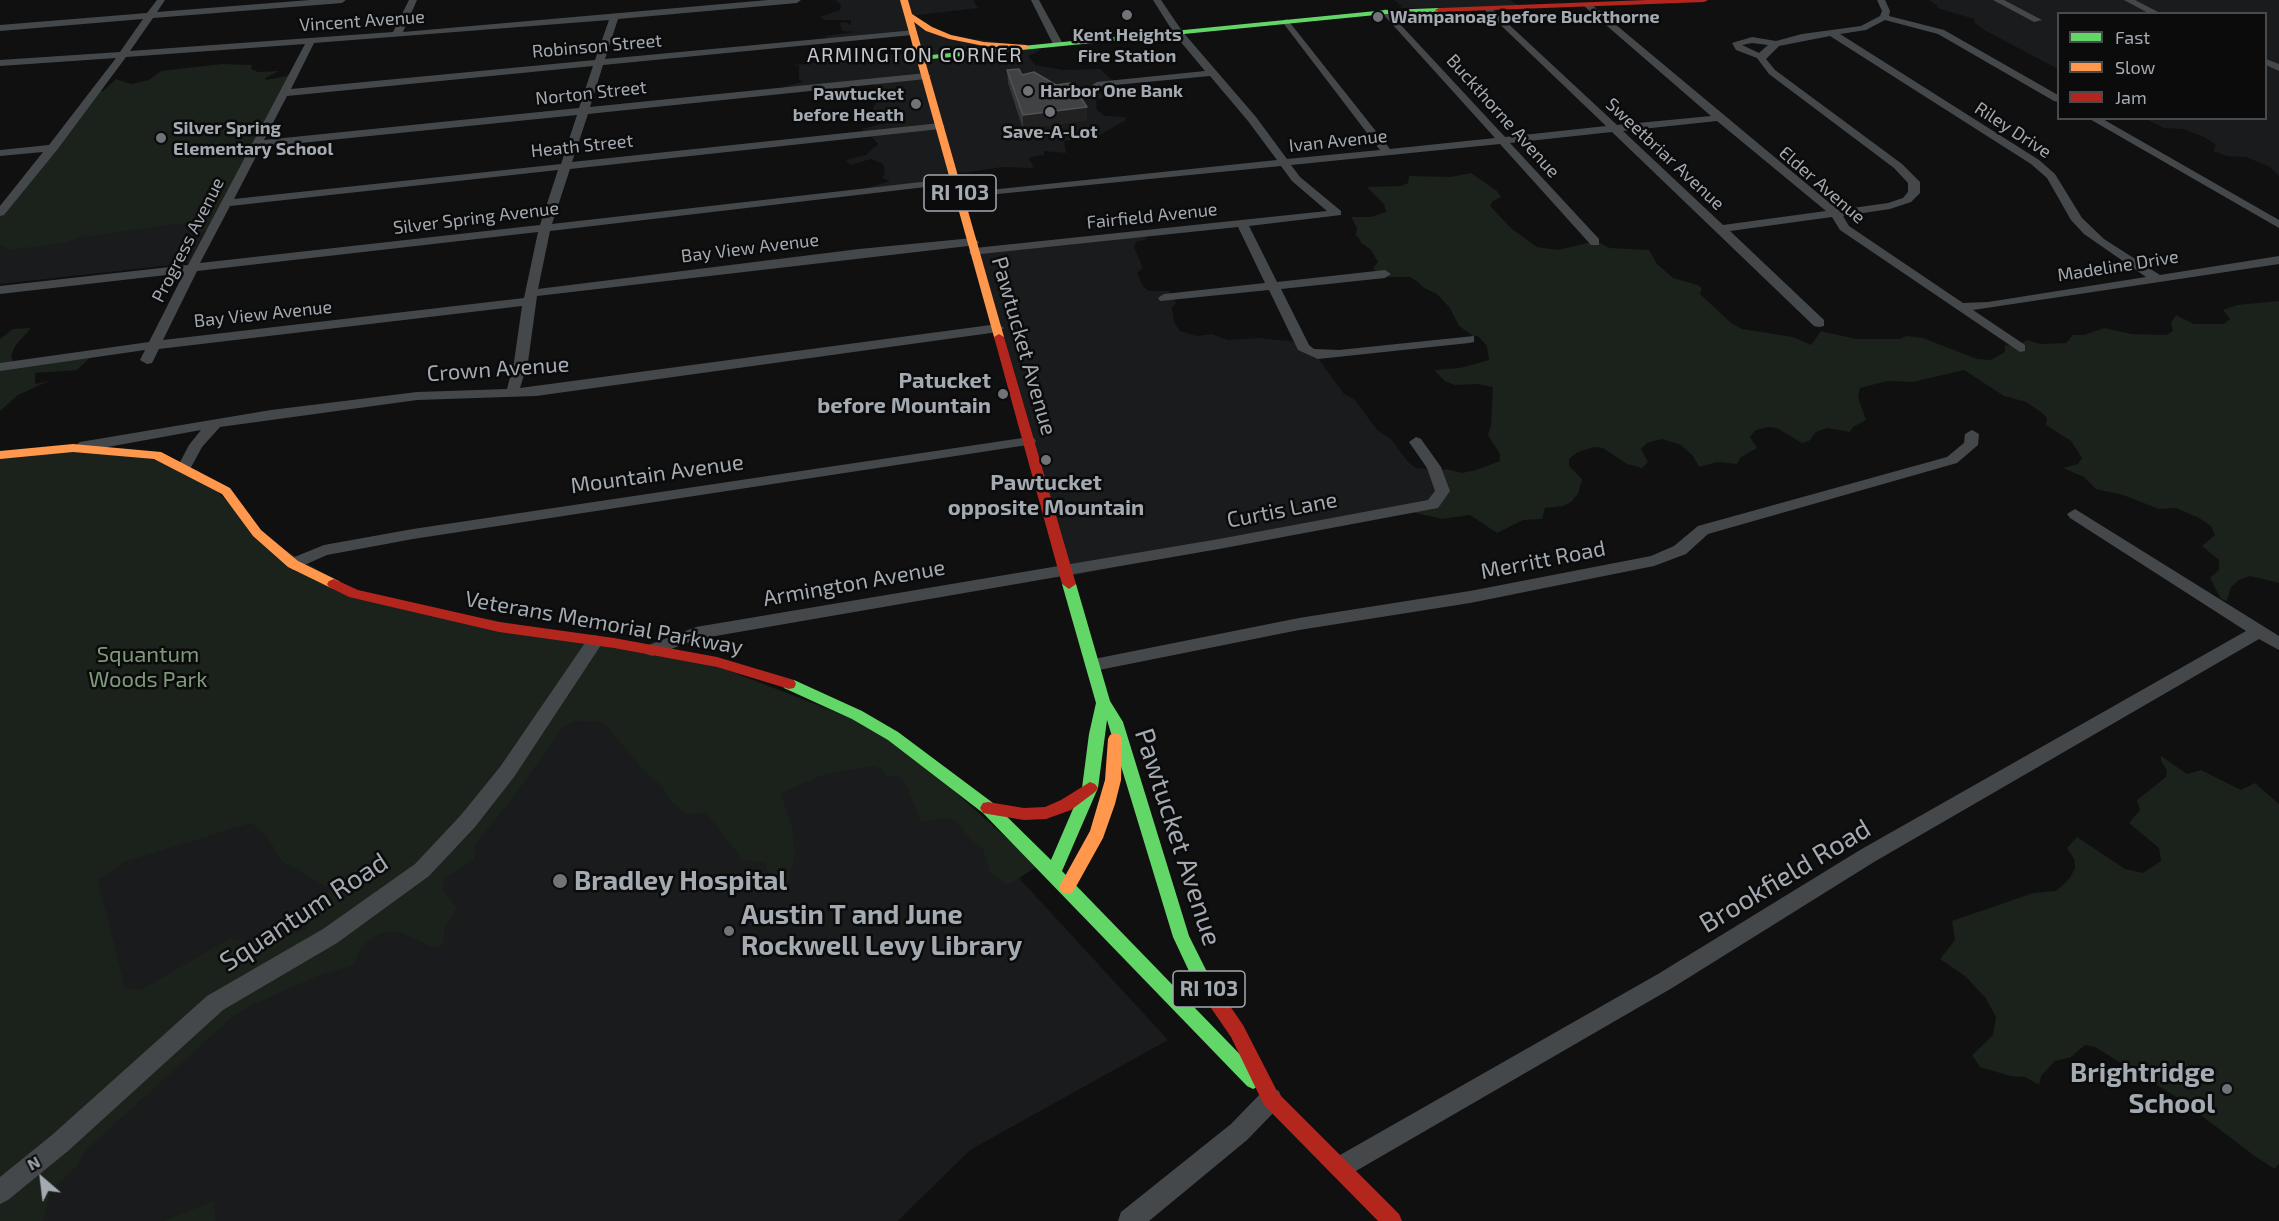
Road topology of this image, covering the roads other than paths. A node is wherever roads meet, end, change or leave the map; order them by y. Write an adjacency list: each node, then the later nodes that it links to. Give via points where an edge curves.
1 (161, 0): 17 (street)
2 (342, 0): 17 (street)
3 (413, 0): 27 (street)
4 (797, 0): 20 (street, Vincent Avenue)
5 (904, 0): 18 (main road, Pawtucket Avenue / RI 103)
6 (1035, 0): 29 (street)
7 (1157, 0): 25 (street)
8 (1704, 0): 12 (main road)
9 (1881, 0): 19 (street, via 1886,11)
10 (1997, 0): 21 (street)
11 (2128, 0): 16 (street)
12 (1641, 2): 13 (main road)
13 (1588, 6): 14 (main road); 43 (street, Elder Avenue)
14 (1489, 9): 15 (main road); 46 (street, Sweetbriar Avenue)
15 (1386, 12): 22 (main road); 47 (street, Buckthorne Avenue)
16 (2154, 12)
17 (151, 15): 23 (street); 32 (street)
18 (908, 15): 24 (main road, Pawtucket Avenue / RI 103); 31 (main road, via 949,37)
19 (1884, 17): 26 (street, via 1863,28); 41 (street, via 1941,32)
20 (614, 18): 27 (street, Vincent Avenue); 36 (street)
21 (2037, 20)
22 (1287, 22): 25 (main road); 50 (street)
23 (0, 28)
24 (912, 32): 34 (main road, Pawtucket Avenue / RI 103); 36 (street, Robinson Street)
25 (1178, 33): 29 (main road); 37 (street)
26 (1830, 33): 30 (street); 68 (street, Riley Drive, via 2035,162 2051,176 2088,232)
27 (398, 34): 28 (street, Vincent Avenue)
28 (311, 41): 32 (street, Vincent Avenue); 40 (street, Progress Avenue)
29 (1058, 44): 31 (main road)
30 (1776, 44): 33 (street); 33 (street, via 1752,40 1737,43 1739,48)
31 (1026, 47): 34 (main road)
32 (124, 53): 35 (street, Vincent Avenue); 49 (street)
33 (1762, 57): 58 (street, via 1772,72 1914,182 1914,193 1907,200)
34 (921, 58): 38 (main road, Pawtucket Avenue / RI 103)
35 (0, 63)
36 (597, 63): 40 (street, Robinson Street); 42 (street)
37 (1212, 73): 39 (street); 52 (street)
38 (926, 76): 42 (street, Norton Street); 45 (main road, Pawtucket Avenue / RI 103)
39 (1097, 85)
40 (284, 93): 48 (street, Progress Avenue)
41 (2057, 98)
42 (582, 110): 48 (street, Norton Street); 53 (street)
43 (1719, 118): 46 (street, Ivan Avenue); 58 (street, Elder Avenue)
44 (2096, 120): 60 (street)
45 (940, 126): 53 (street, Heath Street); 54 (main road, Pawtucket Avenue / RI 103)
46 (1614, 129): 47 (street, Ivan Avenue); 62 (street, Sweetbriar Avenue)
47 (1504, 141): 50 (street, Ivan Avenue); 63 (street, Buckthorne Avenue)
48 (259, 144): 56 (street, Progress Avenue)
49 (52, 148): 51 (street); 57 (street)
50 (1387, 152): 52 (street, Ivan Avenue)
51 (0, 153)
52 (1286, 163): 55 (street, Ivan Avenue); 59 (street, Fairfield Avenue, via 1302,186 1336,213)
53 (566, 165): 56 (street, Heath Street); 61 (street)
54 (956, 181): 55 (main road, Pawtucket Avenue / RI 103); 61 (street, Silver Spring Avenue)
55 (960, 196): 64 (main road, Pawtucket Avenue / RI 103)
56 (227, 203): 66 (street, Progress Avenue)
57 (0, 213)
58 (1837, 215): 62 (street); 73 (street, Elder Avenue, via 1844,228)
59 (1243, 225): 64 (street, Fairfield Avenue); 69 (street)
60 (2279, 225)
61 (545, 228): 66 (street, Silver Spring Avenue); 71 (street)
62 (1722, 229): 74 (street, Sweetbriar Avenue)
63 (1595, 242)
64 (974, 247): 71 (street, Bay View Avenue, via 859,253); 75 (main road, Pawtucket Avenue / RI 103)
65 (2279, 260): 68 (street, Madeline Drive)
66 (192, 268): 70 (street, Silver Spring Avenue); 77 (street, Progress Avenue)
67 (1385, 274): 69 (street)
68 (2156, 278): 73 (street, Madeline Drive)
69 (1272, 285): 72 (street); 76 (street, via 1303,347 1318,356)
70 (0, 290)
71 (532, 297): 77 (street, Bay View Avenue); 81 (street)
72 (1164, 298)
73 (1962, 307): 78 (street, Elder Avenue)
74 (1819, 323)
75 (998, 328): 81 (street, Crown Avenue); 84 (main road, Pawtucket Avenue / RI 103)
76 (1469, 339)
77 (156, 345): 79 (street, Progress Avenue); 80 (street, Bay View Avenue)
78 (2020, 348)
79 (147, 360)
80 (0, 367)
81 (512, 394): 82 (street, Crown Avenue, via 417,396)
82 (217, 422): 86 (street, Crown Avenue); 88 (street, via 196,446)
83 (1972, 434): 96 (street, Merritt Road, via 1971,445 1952,460 1703,530 1680,550 1654,561)
84 (1029, 441): 90 (street, Mountain Avenue, via 413,534 324,550); 91 (main road, Pawtucket Avenue / RI 103)
85 (1416, 441): 91 (street, Curtis Lane, via 1434,467 1443,491 1433,504)
86 (73, 448): 87 (main road, Veterans Memorial Parkway); 88 (main road, Veterans Memorial Parkway, via 158,455)
87 (0, 455)
88 (184, 468): 90 (main road, Veterans Memorial Parkway, via 226,491 257,533)
89 (2075, 514): 92 (street)
90 (293, 564): 93 (main road, Veterans Memorial Parkway, via 354,594 499,627)
91 (1066, 569): 95 (street, Armington Avenue, via 696,633); 96 (main road, Pawtucket Avenue / RI 103)
92 (2258, 632): 94 (street); 104 (street, Brookfield Road, via 1867,856 1665,981)
93 (595, 640): 95 (main road, Veterans Memorial Parkway); 105 (street, Squantum Road, via 507,772 423,870 330,936 214,1003)
94 (2279, 644)
95 (652, 650): 100 (main road, Veterans Memorial Parkway, via 761,674 825,699 893,735)
96 (1094, 665): 97 (main road, Pawtucket Avenue / RI 103)
97 (1103, 703): 98 (main road, Pawtucket Avenue / RI 103); 99 (main road, Pawtucket Avenue / RI 103)
98 (1116, 722): 102 (main road, Pawtucket Avenue, via 1113,780 1107,804 1097,833); 103 (main road, Pawtucket Avenue / RI 103, via 1181,937 1200,977 1237,1031)
99 (1090, 788): 100 (main road, via 1046,813); 101 (main road, Pawtucket Avenue / RI 103)
100 (988, 808): 101 (main road, Veterans Memorial Parkway)
101 (1053, 873): 102 (main road, Veterans Memorial Parkway / RI 103)
102 (1067, 887): 103 (main road, Veterans Memorial Parkway / RI 103)
103 (1271, 1099): 104 (main road, Pawtucket Avenue / RI 103); 106 (street, via 1239,1132)
104 (1341, 1167): 107 (main road, Pawtucket Avenue / RI 103)
105 (0, 1192)
106 (1130, 1221)
107 (1392, 1221)

